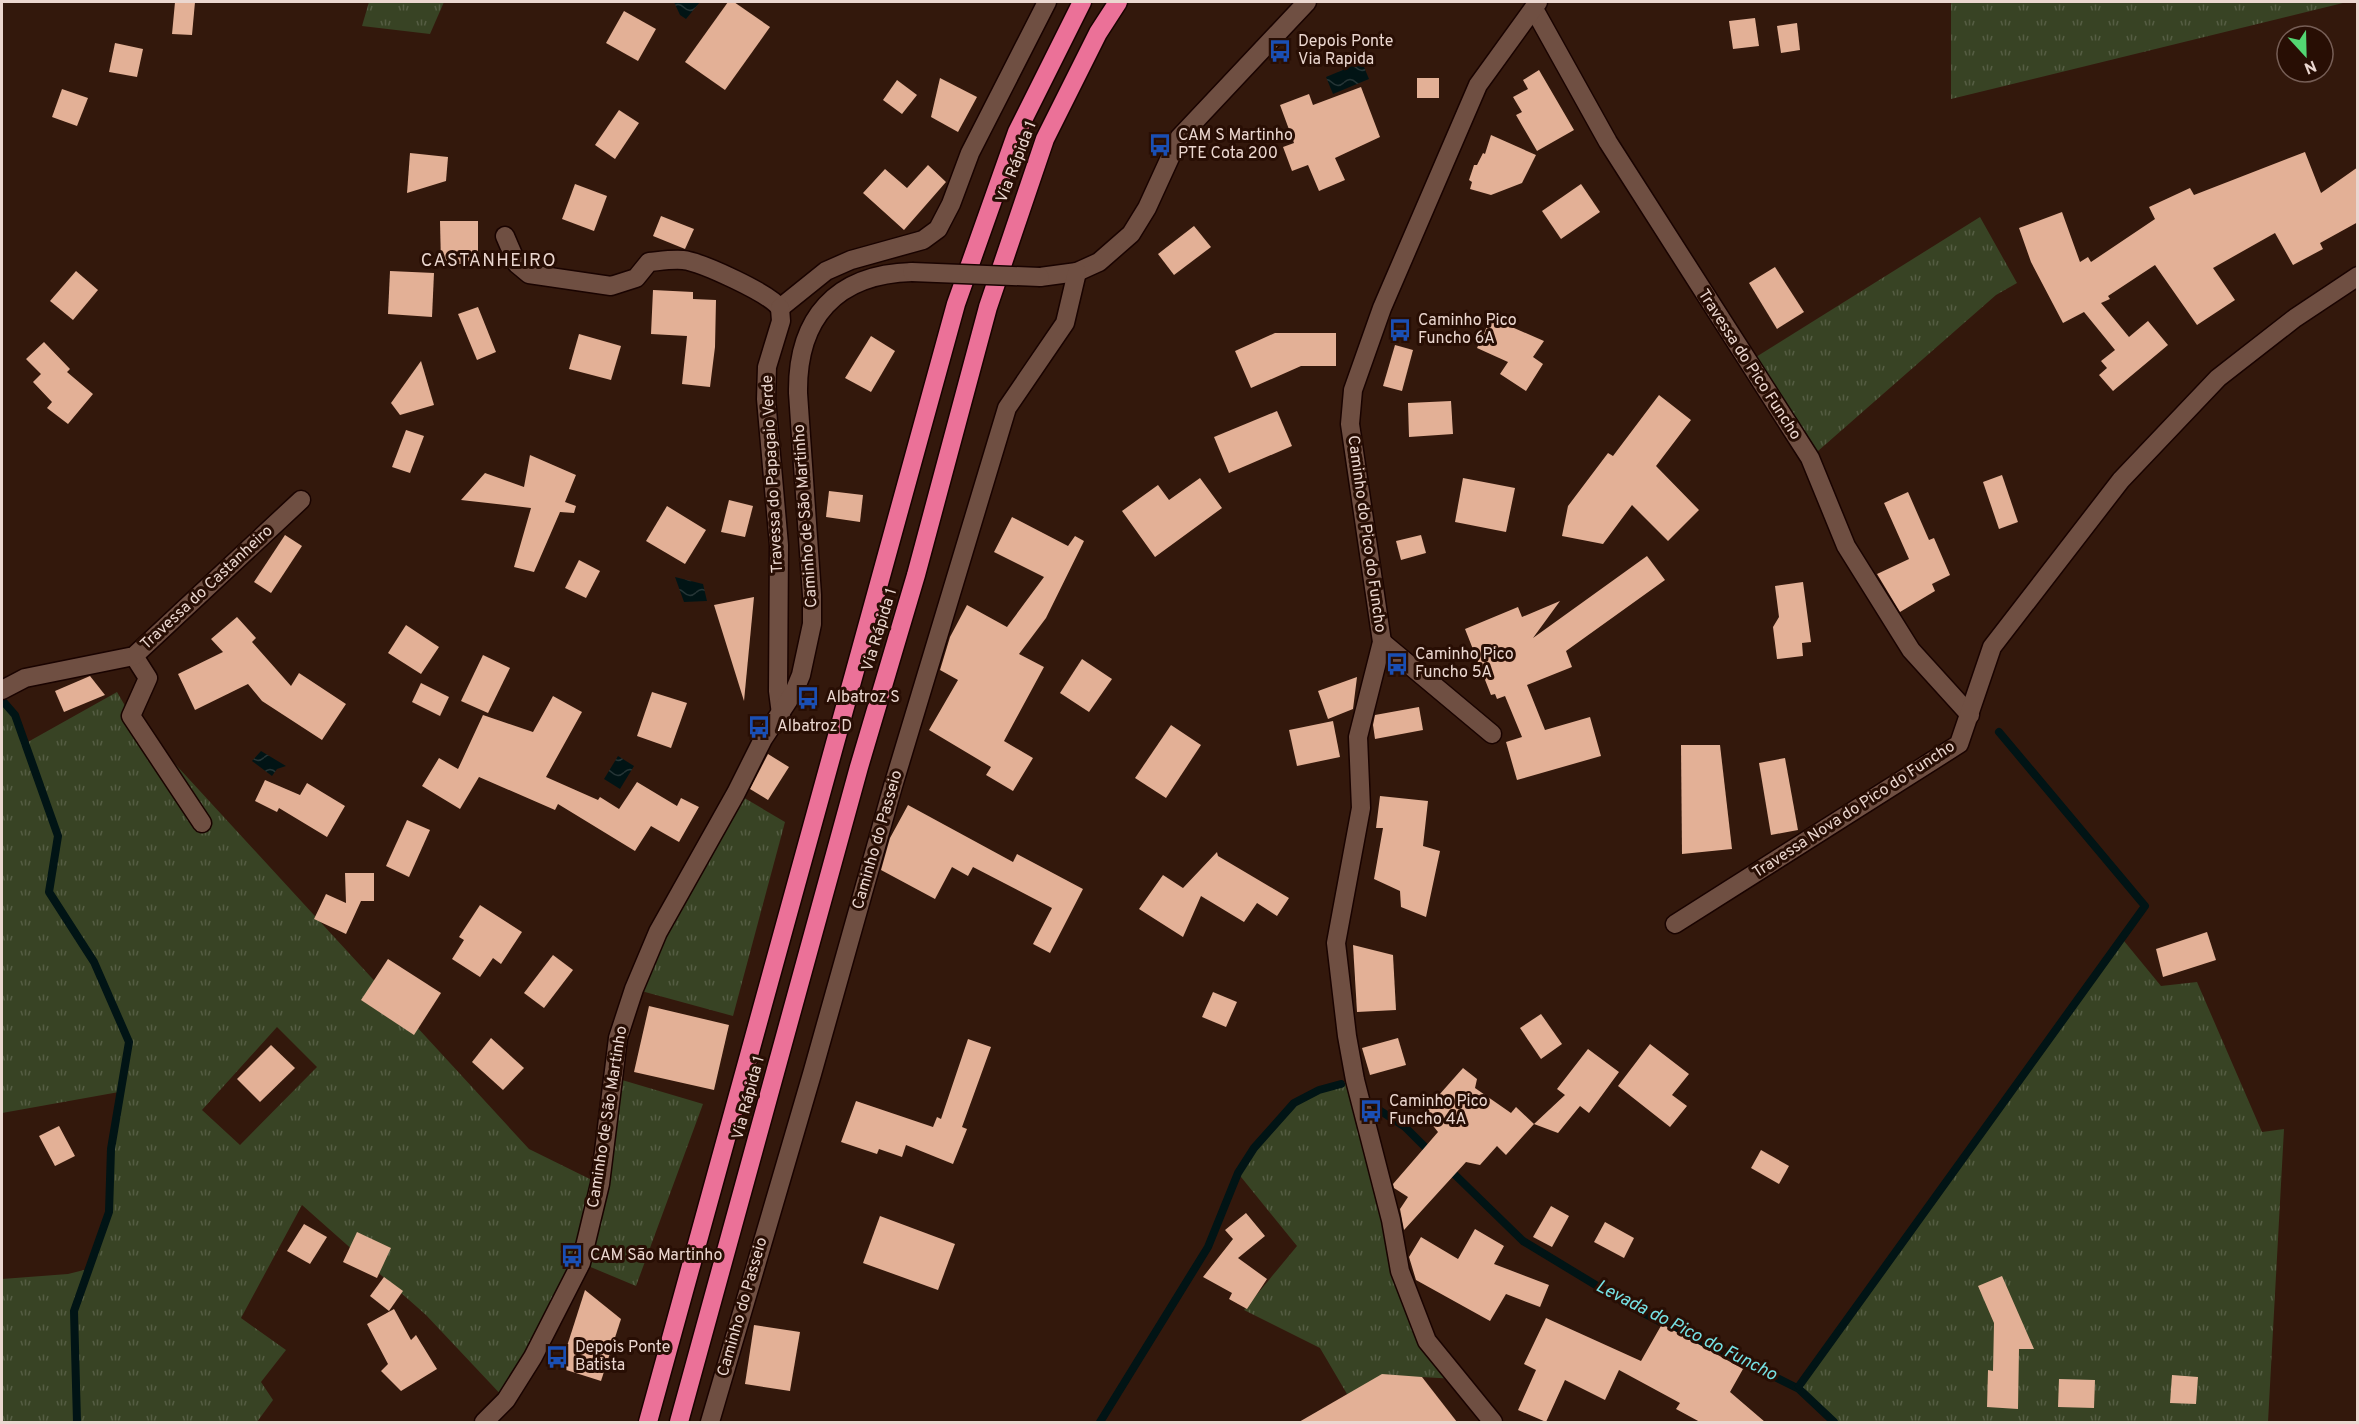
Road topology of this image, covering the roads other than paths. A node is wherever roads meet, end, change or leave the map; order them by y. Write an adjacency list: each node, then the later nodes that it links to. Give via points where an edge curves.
1 (1047, 2): 9 (street, via 970,153 938,229 923,240 826,271)
2 (1082, 2): 20 (highway, Via Rápida 1, via 1017,132 956,304)
3 (1118, 2): 21 (highway, Via Rápida 1, via 1098,33 1045,139 988,307)
4 (1307, 2): 7 (street, Caminho de São Martinho, via 1179,138 1131,234 1100,262)
5 (1536, 5): 11 (street, Caminho do Pico do Funcho, via 1478,86 1382,308 1353,390 1350,424 1355,470); 15 (street, Travessa do Pico Funcho, via 1608,142 1810,458 1846,546 1911,650)
6 (505, 236): 9 (street, via 517,264 529,274 611,286 636,278 649,262 684,260 747,285 774,300)
7 (1077, 272): 14 (street, Caminho de São Martinho, bridge, via 1040,277 889,273 849,287 818,314 798,364 812,624 801,675); 22 (street, Caminho do Passeio, via 1065,323 1007,408 893,786)
8 (2358, 276): 15 (street, Travessa Nova do Pico do Funcho, via 2295,318 2218,378 2121,480 1992,647)
9 (780, 308): 14 (street, Travessa do Papagaio Verde, via 781,321 767,367 766,399 778,545)
10 (302, 500): 12 (street, Travessa do Castanheiro)
11 (1382, 642): 16 (street); 23 (street, Caminho do Pico do Funcho, via 1358,737 1361,808 1336,944 1347,1036 1400,1271 1427,1341)
12 (134, 656): 13 (street, Travessa do Castanheiro, via 25,678); 17 (street, via 148,678 131,716)
13 (2, 690)
14 (781, 714): 19 (street, Caminho de São Martinho, via 763,738 658,932 634,989 618,1038 600,1184 581,1263 533,1357 506,1400)
15 (1970, 715): 18 (street, Travessa Nova do Pico do Funcho, via 1959,744)
16 (1492, 734)
17 (201, 822)
18 (1676, 924)
19 (484, 1422)
20 (648, 1422)
21 (679, 1422)
22 (710, 1422)
23 (1493, 1422)

